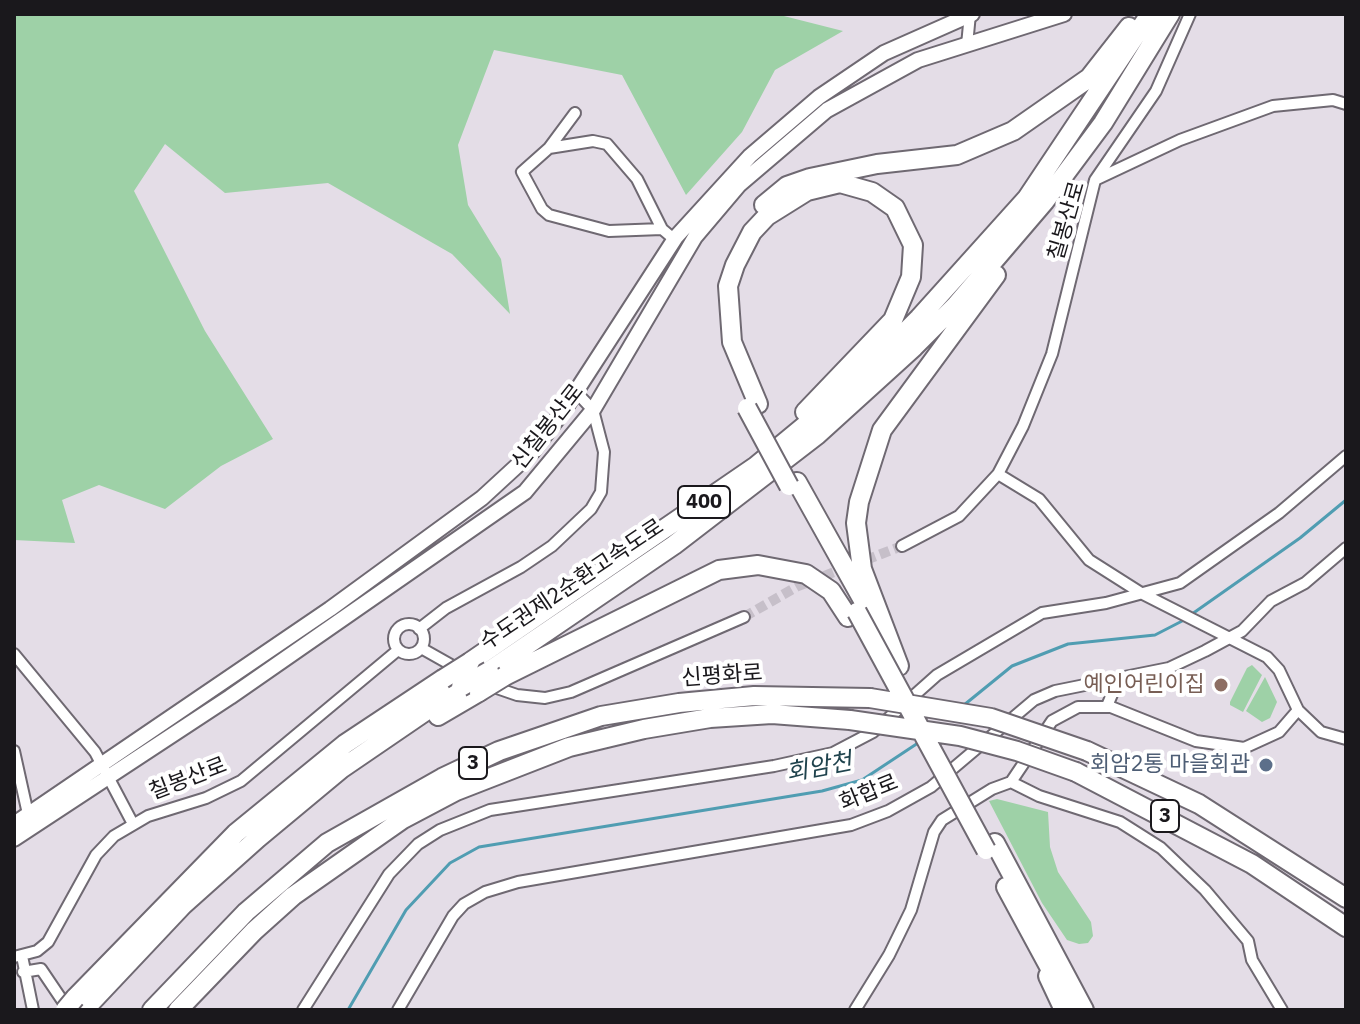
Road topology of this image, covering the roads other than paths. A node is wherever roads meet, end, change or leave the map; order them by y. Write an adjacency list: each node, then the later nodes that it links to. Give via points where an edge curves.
1 (971, 14): 8 (street); 15 (street, 신칠봉산로, via 884,53 819,97 750,156)
2 (1064, 14): 8 (street, 신칠봉산로)
3 (1136, 14): 7 (highway)
4 (1150, 14): 7 (highway, 수도권제2순환고속도로 / 400)
5 (1170, 14): 11 (highway, 수도권제2순환고속도로 / 400)
6 (1190, 14): 13 (street, via 1156,91)
7 (1126, 43): 17 (highway, via 1068,96 1013,131 957,155 810,178 770,199 738,236 720,273 717,295 725,359); 21 (highway, 수도권제2순환고속도로 / 400, via 1027,198 919,318 842,395)
8 (967, 45): 18 (street, 신칠봉산로, via 918,60 827,110 739,185 695,237)
9 (1346, 104): 13 (street, 칠봉산로, via 1320,100 1273,106 1180,140)
10 (575, 113): 12 (street)
11 (1103, 123): 25 (highway, via 1054,201 882,430 856,523); 32 (highway, 수도권제2순환고속도로 / 400, via 956,305 817,435)
12 (549, 148): 14 (street, via 607,144 646,192); 14 (street, via 522,172 545,212 609,231)
13 (1095, 180): 20 (street, 칠봉산로, via 1052,354)
14 (662, 229): 15 (street)
15 (675, 240): 16 (street, 신칠봉산로)
16 (576, 392): 18 (street); 38 (street, 신칠봉산로, via 532,452 482,498)
17 (753, 406): 21 (highway, via 728,312 728,286 742,247 767,216 807,191 840,183 872,192 895,208 913,245 905,298 881,336); 25 (highway, bridge)
18 (593, 410): 27 (street, via 606,467 591,509 552,546); 38 (street, 신칠봉산로, via 525,492)
19 (1346, 456): 24 (street, via 1279,513 1180,583)
20 (998, 474): 22 (street, 칠봉산로, via 959,516); 24 (street, via 1039,499 1089,560)
21 (724, 488): 51 (highway, 수도권제2순환고속도로 / 400, bridge, via 345,744 236,833)
22 (902, 546)
23 (1346, 548): 28 (street, 화합로, via 1305,583 1271,601 1242,631)
24 (1141, 593): 28 (street); 55 (street, via 1042,613 937,675 873,732 833,753 502,807 460,819 401,859)
25 (861, 610): 32 (highway, via 806,574 758,565 719,570); 44 (highway, bridge, via 909,708); 44 (highway, bridge, via 899,666)
26 (744, 617): 29 (street, via 571,692 545,698 483,684)
27 (419, 629): 29 (street, via 424,638); 30 (street, via 407,624 398,628)
28 (1223, 636): 33 (street, 화합로, via 1169,668); 35 (street, via 1273,662)
29 (421, 648): 30 (street, via 407,654)
30 (398, 650): 42 (street, 칠봉산로, via 241,781)
31 (14, 654): 38 (street)
32 (497, 673): 51 (highway, 수도권제2순환고속도로 / 400, bridge, via 341,769 183,905)
33 (1119, 678): 34 (street); 56 (street, 화합로, via 1034,700 931,787 851,825 580,870 485,892 453,916)
34 (1107, 706): 35 (street, via 1196,741 1244,748 1279,732); 39 (street, via 1078,707 1057,715)
35 (1298, 710): 36 (street, via 1321,732)
36 (1346, 739)
37 (14, 751): 40 (street)
38 (105, 770): 40 (street, 신칠봉산로); 42 (street); 43 (street, 신칠봉산로)
39 (1011, 782): 57 (street, via 942,820 911,910); 62 (street, via 1120,822 1161,848 1248,941 1252,960)
40 (28, 814): 41 (street, 신칠봉산로)
41 (14, 824)
42 (133, 824): 49 (street, 칠봉산로, via 96,855 48,942)
43 (14, 839)
44 (990, 846): 46 (highway); 47 (highway)
45 (1346, 898): 53 (highway, 신평화로 / 3, bridge, via 1199,804 1087,751 991,718 870,698 754,696 679,703 601,716 499,751 327,843 246,912)
46 (1017, 908): 58 (highway); 59 (highway)
47 (1042, 925): 60 (highway); 61 (highway)
48 (1346, 927): 54 (highway, 신평화로 / 3, bridge, via 1252,864 1076,772 1017,751 960,736 850,720 772,714 710,718 569,747 456,791 403,819 293,896)
49 (18, 956): 50 (street)
50 (23, 972): 51 (street, via 41,969); 52 (street)
51 (76, 1008)
52 (33, 1010)
53 (152, 1010)
54 (178, 1010)
55 (303, 1010)
56 (398, 1010)
57 (855, 1010)
58 (1064, 1010)
59 (1073, 1010)
60 (1084, 1010)
61 (1094, 1010)
62 (1282, 1010)

